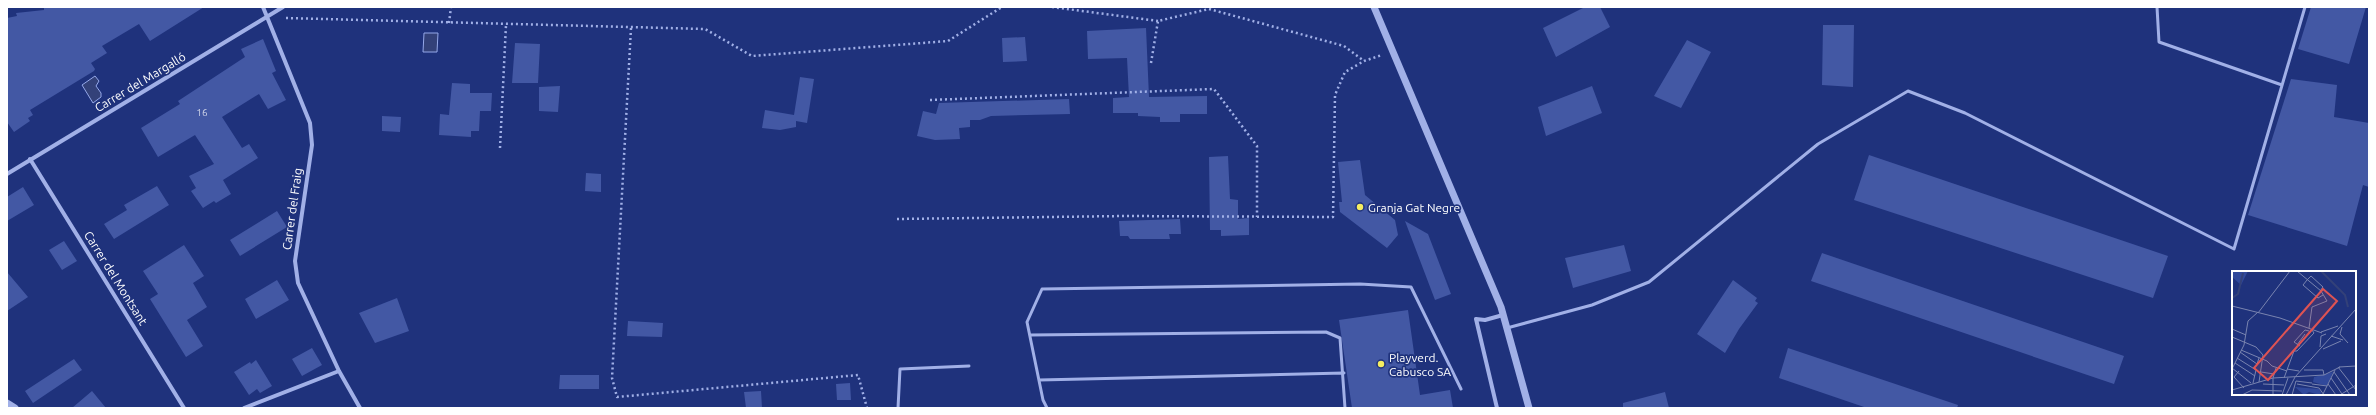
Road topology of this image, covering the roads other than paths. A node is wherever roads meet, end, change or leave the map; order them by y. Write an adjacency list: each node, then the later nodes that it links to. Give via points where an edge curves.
1 (263, 7): 6 (street, Carrer del Fraig)
2 (283, 7): 6 (street, Carrer del Margalló)
3 (1374, 7): 10 (street)
4 (2157, 7): 7 (lane, via 2159,42)
5 (2305, 7): 7 (lane)
6 (266, 18): 8 (street, Carrer del Margalló); 14 (street, Carrer del Fraig, via 310,123 312,145 295,261 298,283)
7 (2282, 85): 11 (lane, via 2234,249 1965,113 1908,91 1818,144 1649,282 1592,304)
8 (30, 159): 9 (street, Carrer del Margalló); 20 (street, Carrer del Montsant)
9 (7, 174)
10 (1503, 315): 11 (street); 26 (street, via 1485,320 1476,319)
11 (1507, 328): 27 (street)
12 (1030, 335): 15 (lane, via 1326,332 1340,338); 16 (lane); 17 (lane, via 1027,322 1042,289 1360,284 1411,287)
13 (969, 366): 23 (lane, via 900,369)
14 (339, 371): 21 (street); 22 (street, Carrer del Fraig)
15 (1344, 373): 16 (lane); 25 (lane)
16 (1039, 380): 24 (lane)
17 (1461, 389)
18 (7, 403): 19 (street)
19 (15, 408)
20 (184, 408)
21 (244, 408)
22 (360, 408)
23 (898, 408)
24 (1047, 408)
25 (1345, 408)
26 (1497, 408)
27 (1529, 408)

